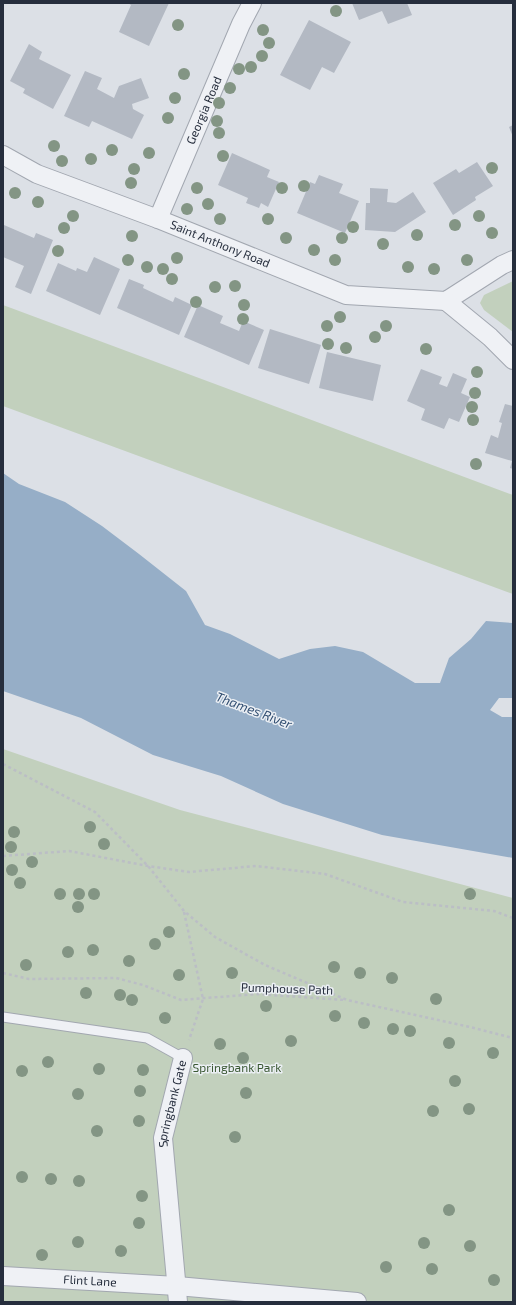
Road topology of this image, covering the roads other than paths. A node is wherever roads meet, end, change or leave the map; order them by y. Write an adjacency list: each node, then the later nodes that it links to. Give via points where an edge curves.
1 (252, 3): 3 (street, Georgia Road)
2 (3, 155): 3 (street, Saint Anthony Road, via 37,174)
3 (158, 219): 5 (street, Saint Anthony Road, via 346,295)
4 (513, 260): 5 (street)
5 (446, 301): 6 (street, via 490,337)
6 (513, 360)
7 (3, 1017): 8 (lane, via 147,1038)
8 (183, 1058): 10 (street, Springbank Gate, via 163,1138)
9 (3, 1276): 10 (street, Flint Lane)
10 (178, 1294): 11 (street, Flint Lane)
11 (357, 1302)

